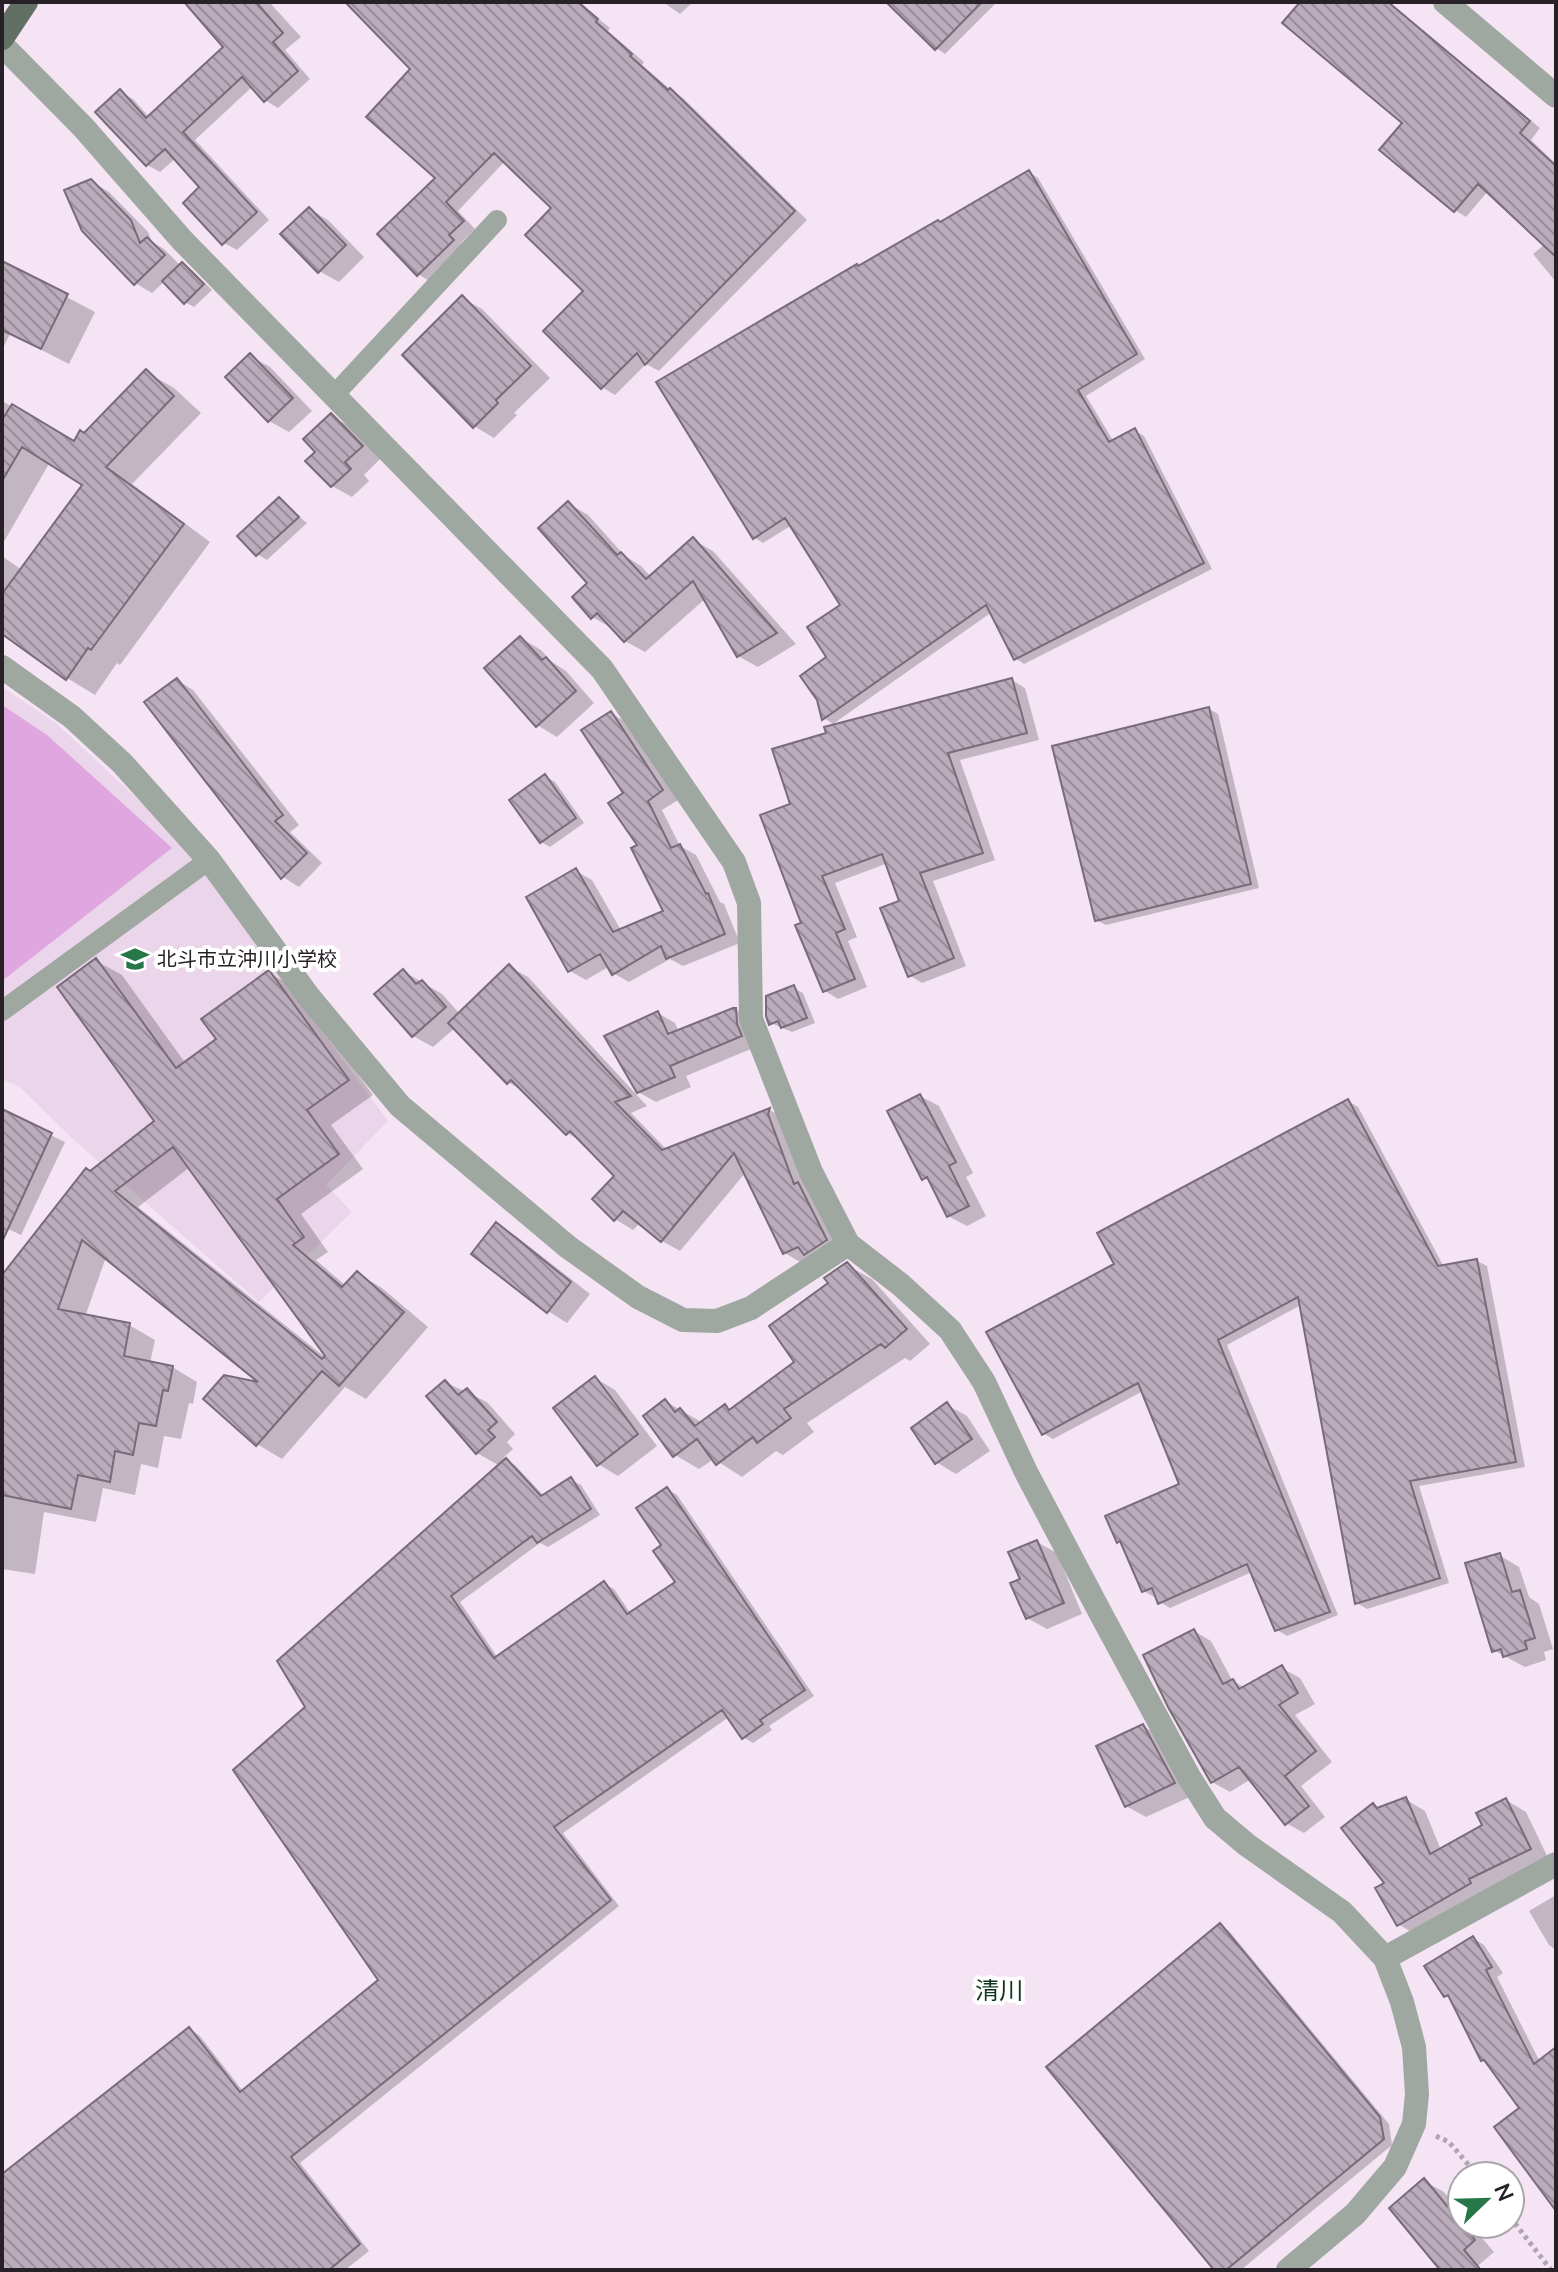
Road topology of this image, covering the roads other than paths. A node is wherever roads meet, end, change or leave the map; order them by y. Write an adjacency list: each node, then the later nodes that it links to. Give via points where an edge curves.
1 (26, 2): 3 (main road)
2 (1445, 2): 5 (street)
3 (2, 38)
4 (2, 45): 7 (street, via 182,240)
5 (1556, 96)
6 (497, 220): 7 (lane)
7 (335, 394): 11 (street, via 602,669 734,862 749,903 751,1019 811,1172)
8 (2, 667): 9 (street, via 72,717 122,763)
9 (209, 860): 10 (lane); 11 (street, via 309,997 400,1106 568,1247 638,1297 683,1320 717,1321 751,1308)
10 (2, 1011)
11 (848, 1244): 13 (street, via 950,1330 984,1382 1102,1616 1215,1818 1342,1912)
12 (1556, 1864): 13 (street)
13 (1385, 1958): 14 (street, via 1414,2047 1414,2124 1395,2167 1355,2214)
14 (1288, 2270)

